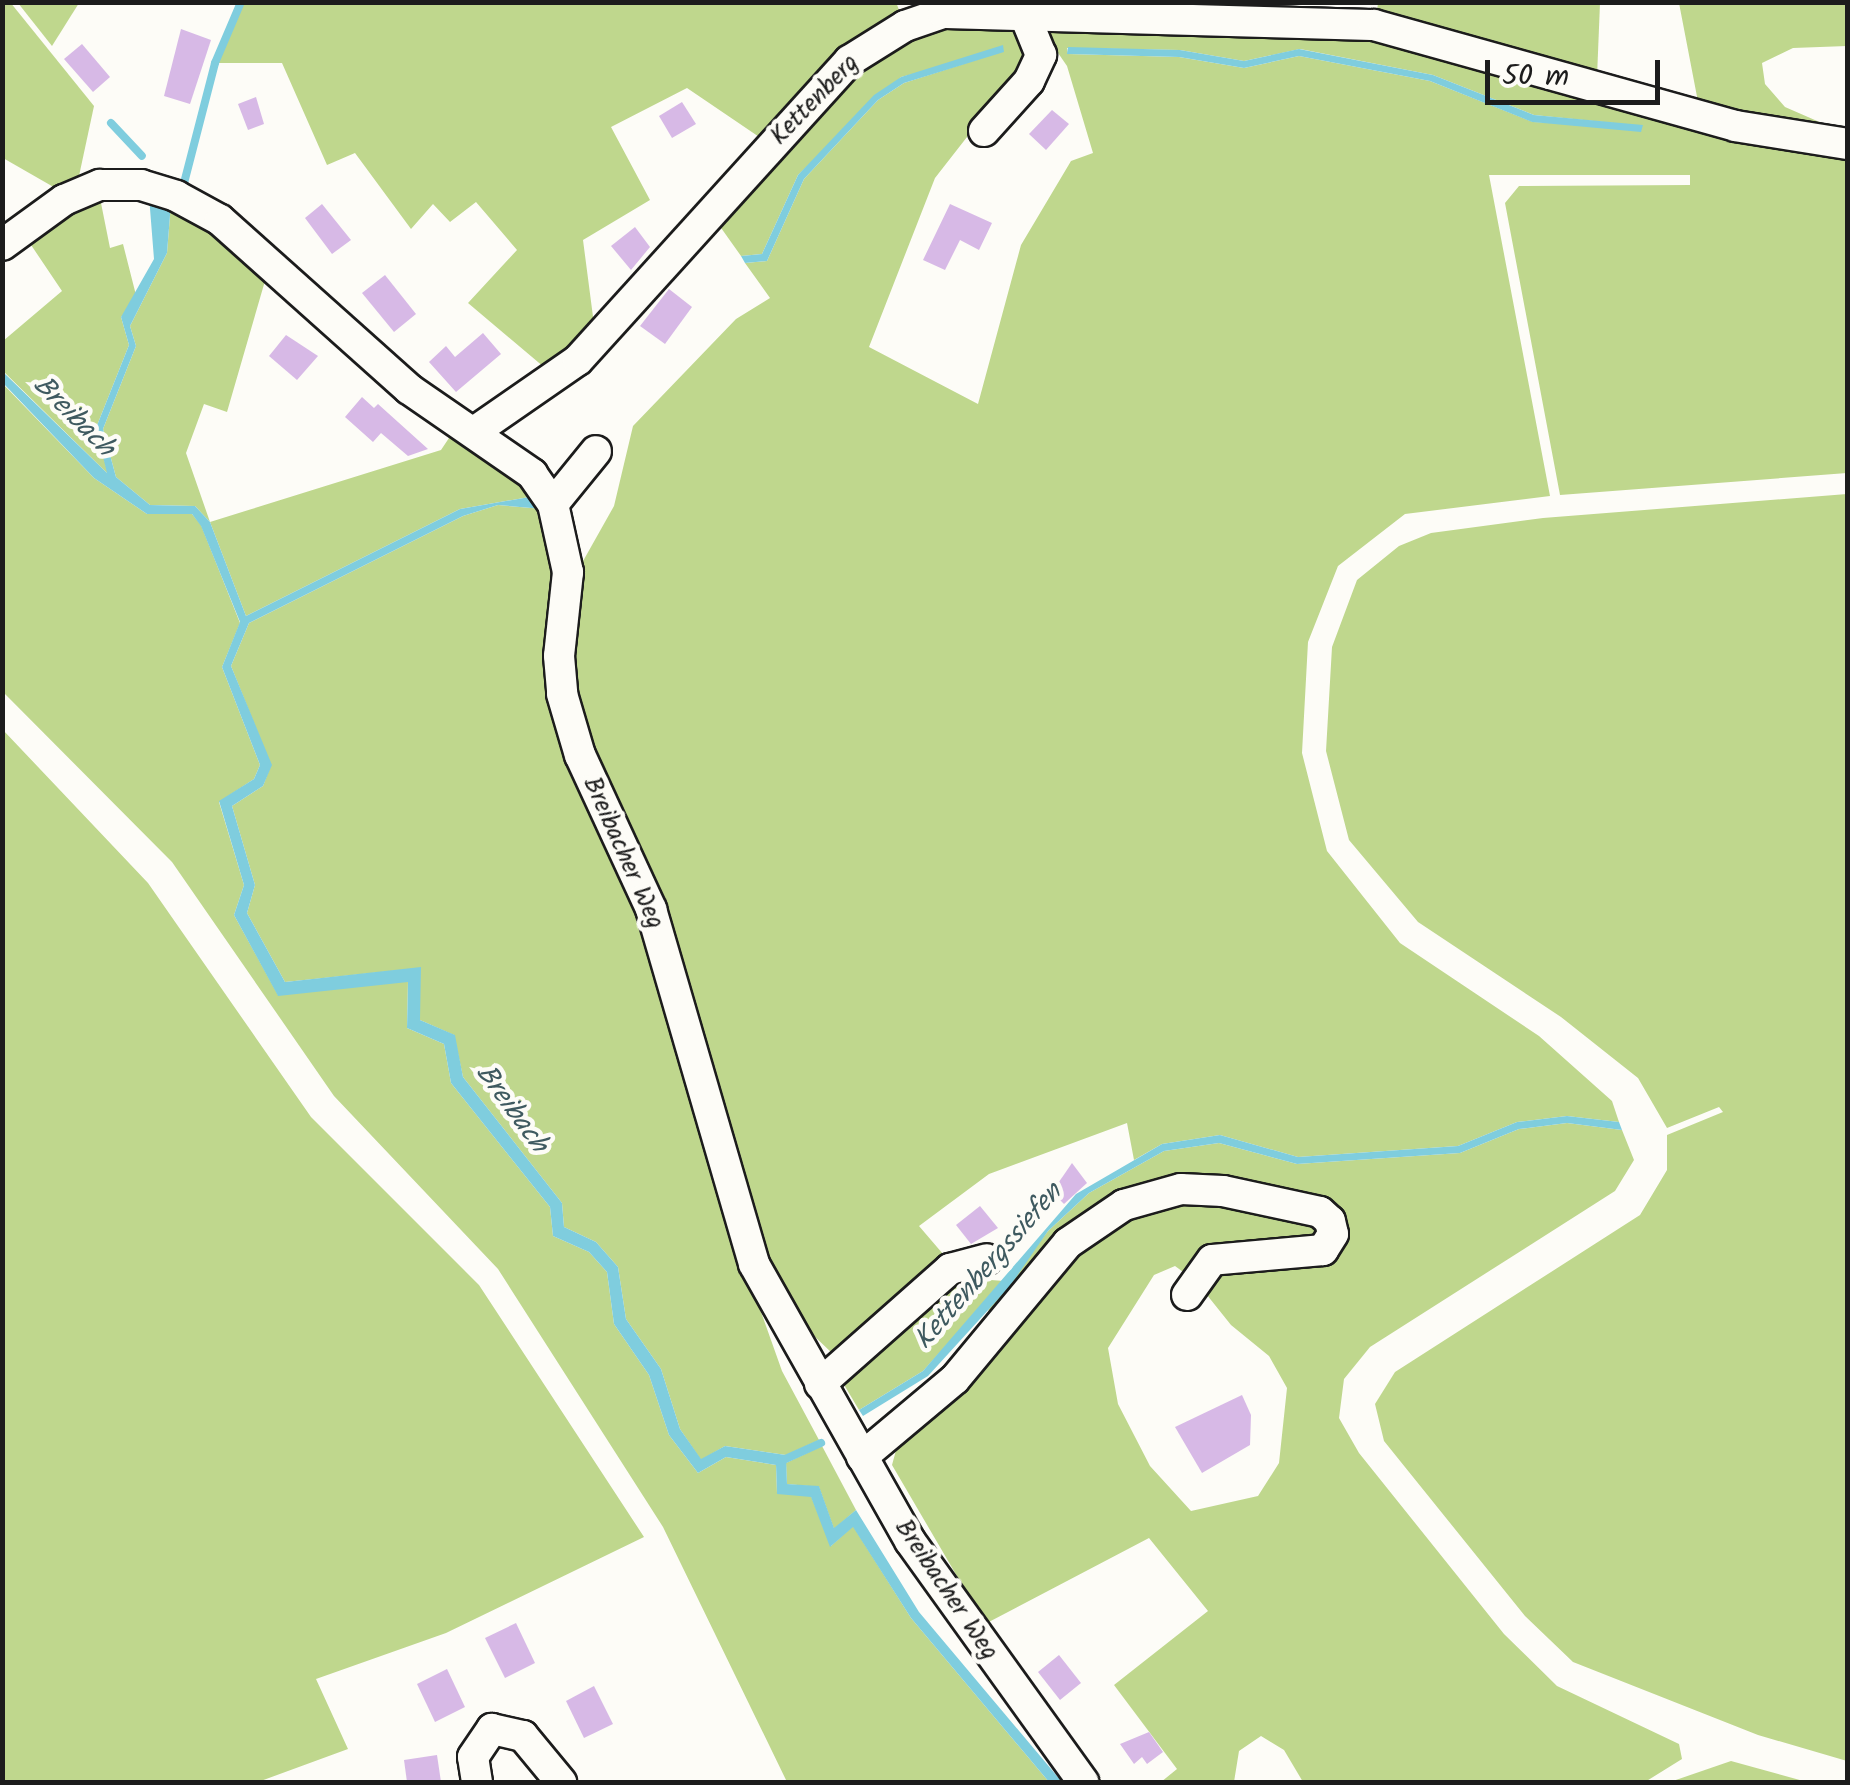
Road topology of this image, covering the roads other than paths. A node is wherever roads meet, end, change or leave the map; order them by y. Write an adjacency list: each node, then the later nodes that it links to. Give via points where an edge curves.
1 (1024, 11): 2 (street, via 1042,55 1029,81); 3 (street, Kettenberg, via 1157,24 1374,26 1735,126); 5 (street, Kettenberg, via 943,13 892,33 848,61 578,360)
2 (984, 131)
3 (1848, 144)
4 (2, 245): 5 (street, Breibacher Weg, via 64,200 100,185 141,185 176,196 220,220 366,354)
5 (474, 432): 7 (street, Breibacher Weg, via 532,474)
6 (596, 452): 7 (street)
7 (552, 504): 10 (street, Breibacher Weg, via 568,572 558,656 576,740 652,909 754,1264)
8 (987, 1259): 10 (street, via 950,1270)
9 (1188, 1295): 11 (street, via 1212,1260 1323,1250 1333,1234 1330,1221 1320,1212 1224,1192 1181,1189 1124,1205 1068,1243 955,1379)
10 (820, 1384): 11 (street, Breibacher Weg)
11 (862, 1457): 14 (street, Breibacher Weg, via 962,1621)
12 (478, 1782): 13 (street, via 473,1757 492,1729 523,1736)
13 (561, 1782)
14 (1083, 1782)

